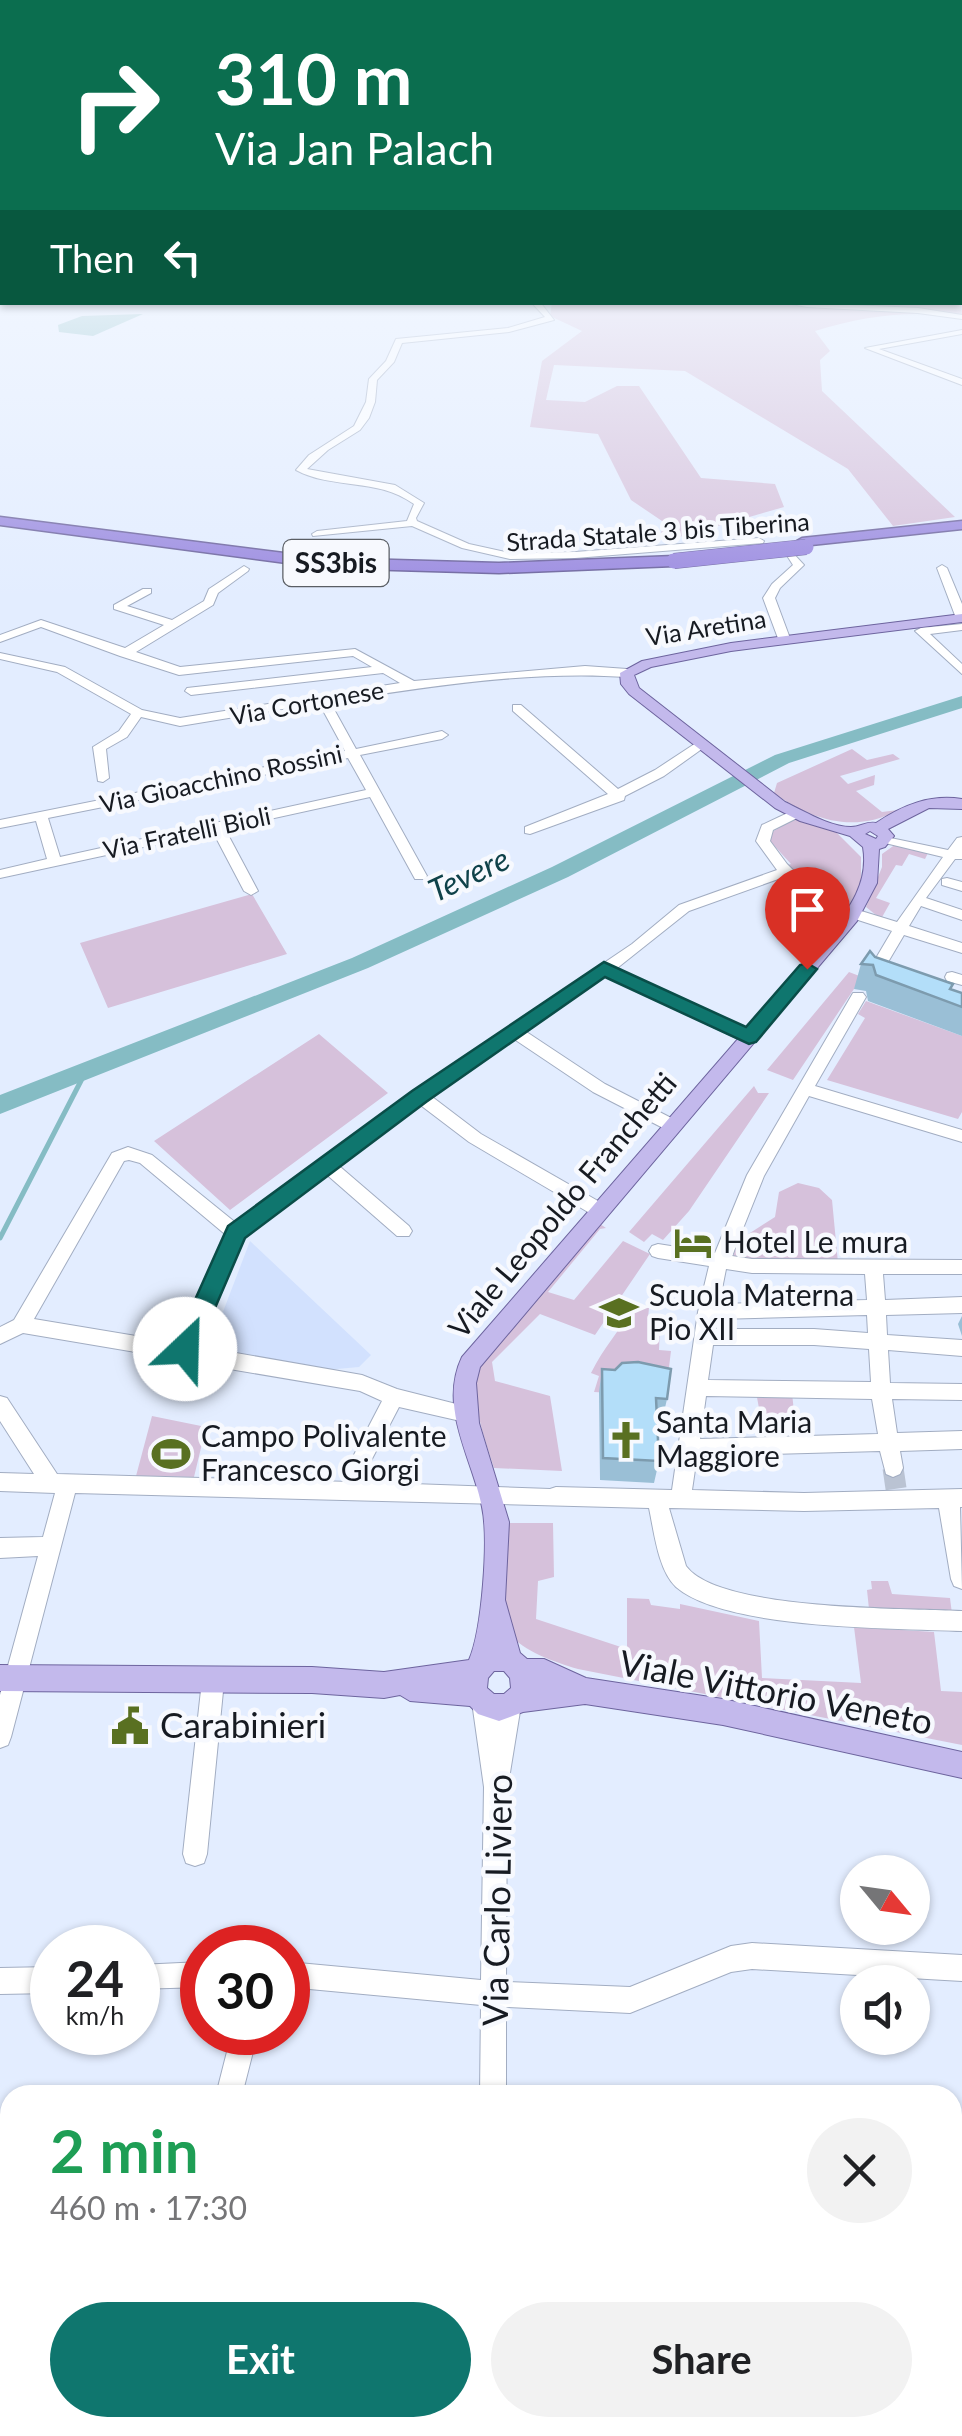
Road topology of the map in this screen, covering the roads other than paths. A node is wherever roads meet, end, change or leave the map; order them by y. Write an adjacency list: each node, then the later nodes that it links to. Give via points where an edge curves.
1 (381, 372): 5 (street, via 364,422)
2 (934, 372): 3 (street)
3 (962, 382)
4 (352, 449): 5 (street)
5 (306, 463): 7 (street, via 304,472 367,478 415,498)
6 (0, 518): 11 (highway, Strada Statale 3 bis Tiberina / SS3bis, bridge, via 270,558 373,566 539,568)
7 (413, 523): 9 (street); 10 (street, via 510,556)
8 (962, 528): 11 (highway, Strada Statale 3 bis Tiberina / SS3bis)
9 (317, 534)
10 (760, 542)
11 (800, 548): 20 (street, via 799,565 769,598)
12 (942, 568): 15 (street)
13 (244, 569): 16 (street)
14 (147, 590): 16 (street, via 118,607)
15 (962, 618): 17 (main road, Via Aretina)
16 (175, 624): 21 (street)
17 (928, 626): 18 (street); 20 (main road, Via Aretina); 24 (street, via 921,630)
18 (962, 626)
19 (0, 639): 21 (street, via 41,622)
20 (785, 641): 25 (main road, Via Aretina, via 647,662)
21 (124, 654): 23 (street, via 178,671 355,652)
22 (0, 656): 30 (street, Via Cortonese, via 78,676)
23 (386, 668): 26 (street); 27 (street)
24 (962, 670)
25 (627, 673): 26 (street, Via Cortonese, via 586,670); 32 (main road, Via Aretina, via 628,684)
26 (412, 685): 28 (street, Via Cortonese)
27 (191, 690)
28 (322, 700): 30 (street, Via Cortonese, via 196,722); 33 (street)
29 (517, 708): 36 (street)
30 (138, 713): 34 (street, via 123,734 99,747)
31 (442, 735): 33 (street, Via Gioacchino Rossini)
32 (700, 746): 36 (street); 38 (main road, Via Aretina)
33 (352, 752): 35 (street); 39 (street, Via Gioacchino Rossini)
34 (103, 778)
35 (374, 792): 41 (street, Via Fratelli Bioli); 49 (street)
36 (619, 797): 42 (street)
37 (962, 804): 43 (main road, via 917,805)
38 (787, 810): 43 (main road, Via Aretina); 47 (street, via 762,836)
39 (41, 817): 40 (street, Via Gioacchino Rossini); 46 (street)
40 (0, 824)
41 (217, 826): 46 (street, Via Fratelli Bioli); 51 (street)
42 (530, 830)
43 (872, 836): 45 (street); 53 (main road, Viale Leopoldo Franchetti, via 873,871)
44 (962, 841): 45 (street)
45 (957, 855): 50 (street)
46 (54, 862): 48 (street, Via Fratelli Bioli)
47 (786, 872): 53 (street, via 816,902); 57 (street, via 684,908)
48 (0, 874)
49 (420, 876)
50 (947, 882): 52 (street)
51 (251, 892)
52 (917, 900): 54 (street); 55 (street)
53 (853, 914): 55 (street); 61 (main road, Viale Leopoldo Franchetti)
54 (962, 914)
55 (902, 930): 56 (street); 58 (street, via 874,973)
56 (962, 948)
57 (604, 969): 60 (street); 61 (street)
58 (897, 981)
59 (858, 998): 62 (street)
60 (513, 1031): 63 (street); 64 (street, via 599,1088)
61 (749, 1037): 64 (main road, Viale Leopoldo Franchetti)
62 (804, 1090): 65 (street); 71 (street, via 741,1205)
63 (419, 1096): 66 (street); 67 (street, via 475,1138)
64 (673, 1126): 67 (main road, Viale Leopoldo Franchetti)
65 (960, 1132)
66 (326, 1165): 68 (street); 69 (street)
67 (599, 1210): 90 (main road, Viale Leopoldo Franchetti, via 470,1362)
68 (403, 1231)
69 (236, 1233): 78 (street, via 146,1159 118,1157); 84 (street)
70 (658, 1250): 71 (street)
71 (719, 1263): 72 (street); 77 (street)
72 (871, 1264): 73 (street); 75 (street)
73 (962, 1267)
74 (962, 1305): 75 (street)
75 (876, 1306): 76 (street); 82 (street)
76 (811, 1311): 77 (street); 81 (street)
77 (707, 1312): 80 (street)
78 (21, 1325): 79 (street); 84 (street)
79 (0, 1336)
80 (703, 1337): 81 (street); 85 (street)
81 (814, 1337): 82 (street)
82 (878, 1341): 83 (street); 86 (street)
83 (962, 1348)
84 (185, 1349): 88 (street, via 362,1383)
85 (695, 1388): 86 (street); 93 (street)
86 (881, 1392): 87 (street); 92 (street)
87 (962, 1392)
88 (394, 1397): 90 (street); 95 (street)
89 (0, 1404): 97 (street)
90 (465, 1414): 98 (main road, Viale Leopoldo Franchetti)
91 (962, 1440): 92 (street)
92 (887, 1441): 93 (street); 94 (street)
93 (687, 1448): 101 (street)
94 (893, 1468)
95 (354, 1474)
96 (0, 1482): 97 (street)
97 (59, 1483): 98 (street); 102 (street)
98 (489, 1495): 100 (street); 105 (main road, Viale Leopoldo Franchetti, via 497,1522)
99 (955, 1498): 101 (street); 104 (street)
100 (657, 1499): 101 (street); 106 (street, via 677,1572 742,1604)
101 (681, 1499)
102 (51, 1546): 103 (street); 108 (street)
103 (0, 1548)
104 (962, 1579)
105 (492, 1596): 107 (main road); 110 (main road, Viale Leopoldo Franchetti)
106 (962, 1621)
107 (516, 1666): 110 (main road, via 497,1658); 111 (main road); 112 (main road, via 524,1686)
108 (7, 1678): 109 (main road); 113 (street)
109 (214, 1681): 110 (main road); 116 (street)
110 (480, 1683): 112 (main road, via 496,1708); 115 (street)
111 (585, 1690): 112 (main road, Viale Vittorio Veneto); 114 (main road, Viale Vittorio Veneto, via 723,1712)
112 (514, 1703): 115 (street, Via Carlo Liviero)
113 (0, 1737)
114 (962, 1765)
115 (495, 1791): 121 (street, Via Carlo Liviero)
116 (195, 1854)
117 (962, 1968): 121 (street, via 752,1956 630,2000)
118 (310, 1977): 121 (street)
119 (30, 1980): 120 (street)
120 (0, 1981)
121 (496, 1994): 124 (street, Via Carlo Liviero)
122 (239, 2055): 123 (street)
123 (232, 2085)
124 (493, 2085)

